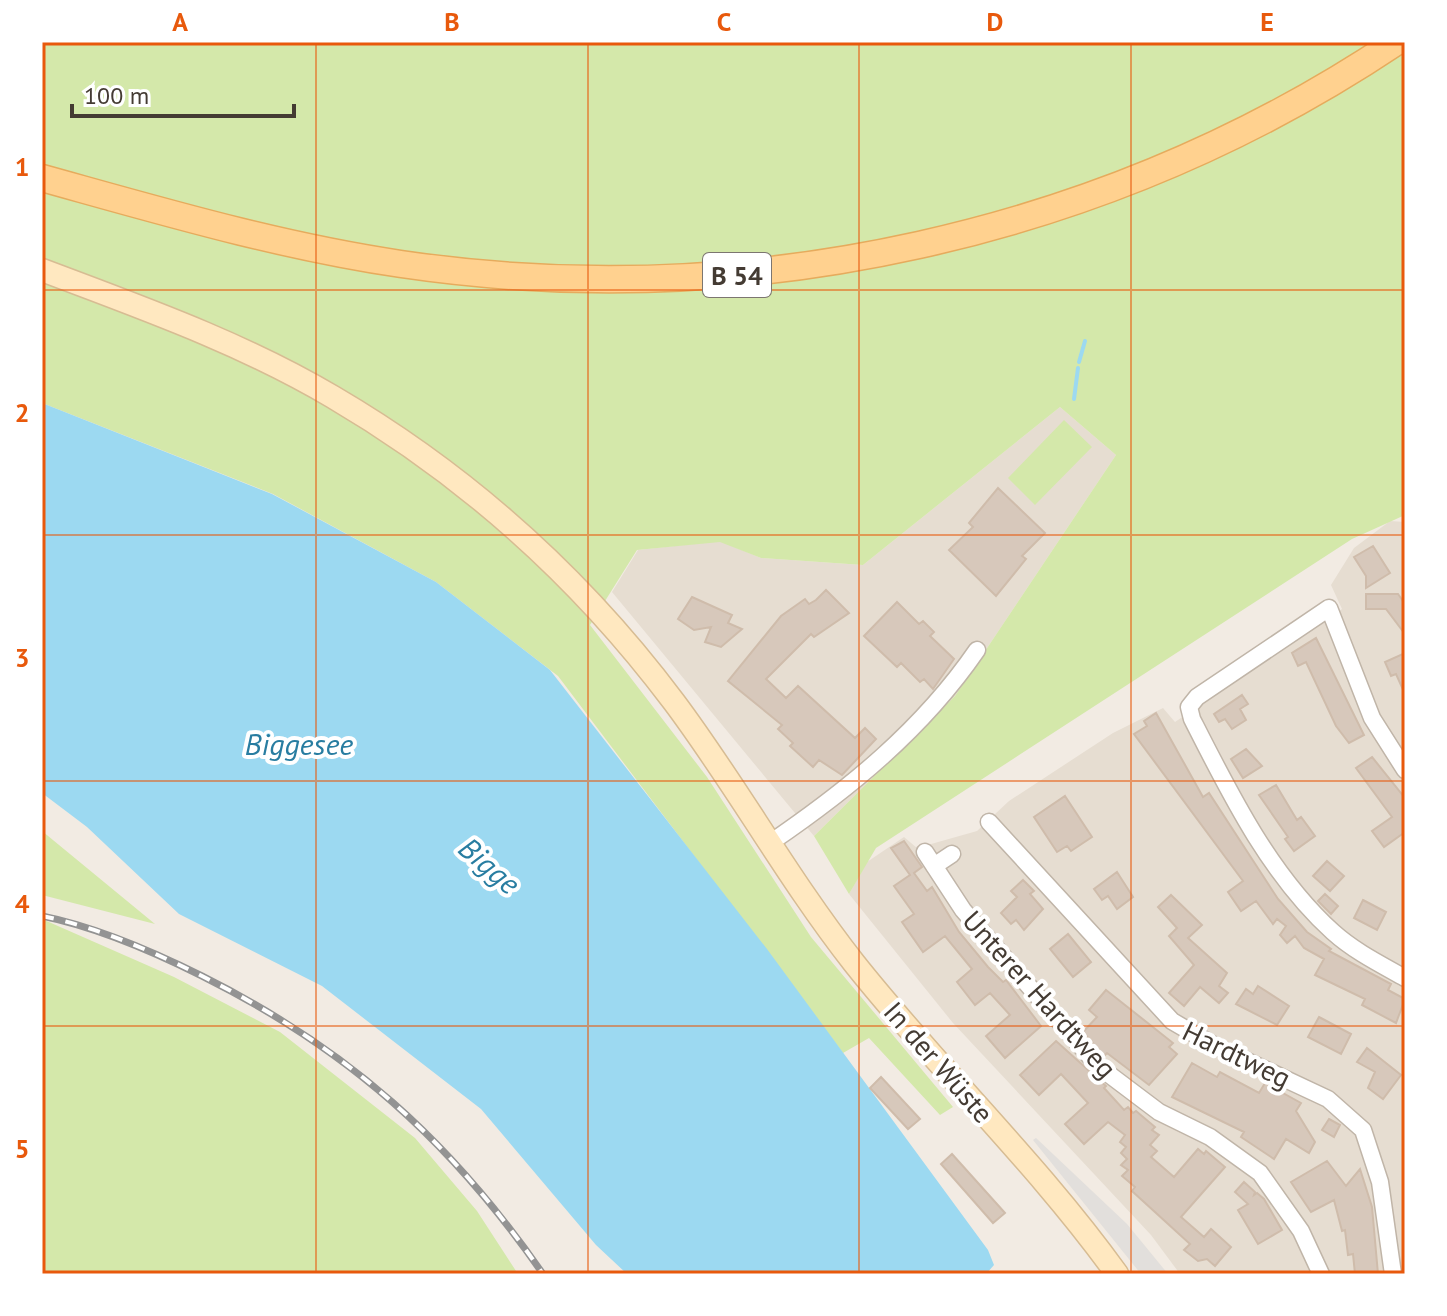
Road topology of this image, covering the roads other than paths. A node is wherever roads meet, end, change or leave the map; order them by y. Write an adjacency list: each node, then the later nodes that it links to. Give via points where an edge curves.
1 (1396, 42): 2 (main road, B 54, via 1296,104 1123,184 962,237 747,274 629,280 402,265 257,237)
2 (42, 178)
3 (42, 270): 7 (main road, In der Wüste, via 190,327 331,395 486,503 585,594 682,714)
4 (977, 650): 7 (street, via 927,715 891,749 842,793)
5 (1405, 770): 9 (street, via 1372,718 1329,608 1189,707 1234,801 1304,904 1360,953)
6 (989, 822): 12 (street, Hardtweg, via 1172,1021 1328,1099 1363,1130 1380,1182)
7 (770, 843): 10 (main road, In der Wüste, via 861,971 1059,1199)
8 (952, 854): 11 (street, Unterer Hardtweg, via 929,859 963,910 1098,1066 1159,1112 1210,1137 1260,1173 1301,1231)
9 (1405, 978)
10 (1117, 1274)
11 (1321, 1274)
12 (1393, 1274)

